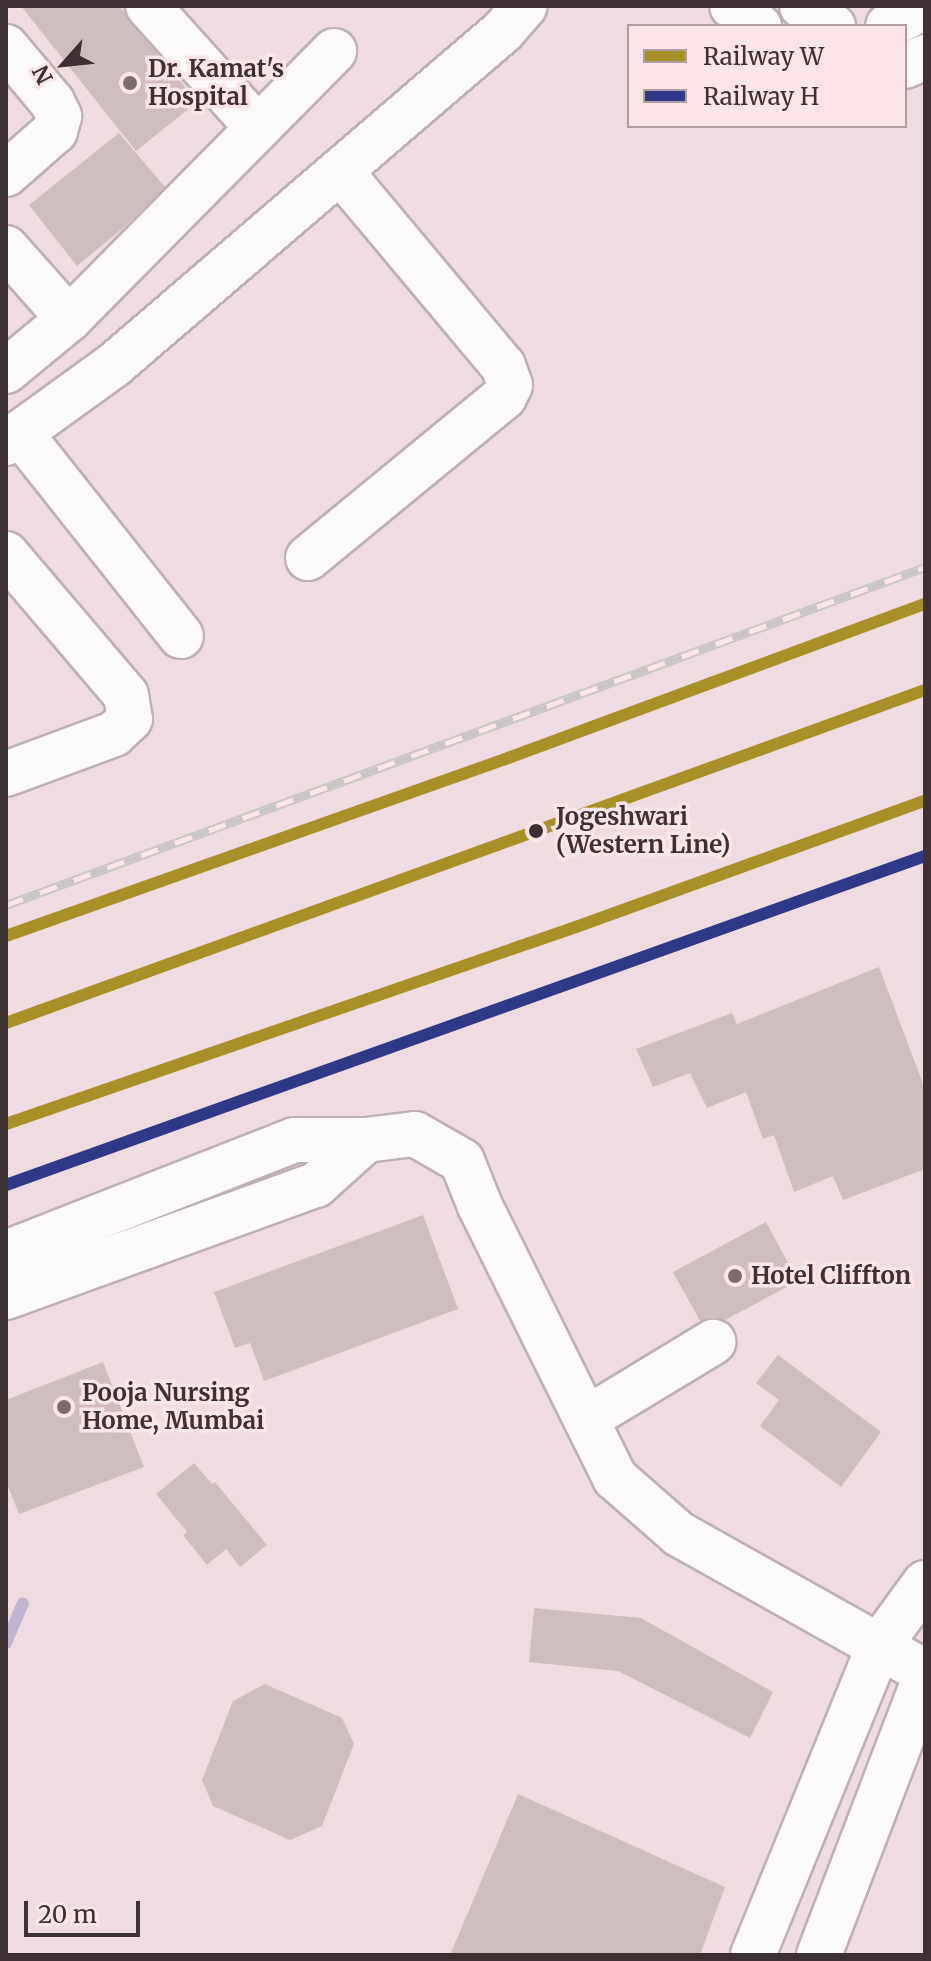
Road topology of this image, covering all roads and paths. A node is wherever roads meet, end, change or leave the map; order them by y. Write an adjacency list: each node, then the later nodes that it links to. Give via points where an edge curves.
1 (148, 6): 11 (street)
2 (525, 6): 12 (street, via 503,31)
3 (732, 6): 6 (street)
4 (802, 6): 7 (street)
5 (925, 7): 8 (street)
6 (756, 24)
7 (830, 24)
8 (892, 24)
9 (6, 47): 13 (street, via 59,116 55,131)
10 (334, 51): 11 (street)
11 (258, 128): 15 (street)
12 (340, 171): 17 (street, via 115,364); 19 (street, via 503,366 510,385 504,397)
13 (6, 174)
14 (6, 248): 15 (street)
15 (69, 319): 16 (street)
16 (6, 371)
17 (13, 438): 20 (street)
18 (6, 554): 21 (street, via 126,695 130,719 114,734)
19 (308, 558)
20 (181, 636)
21 (6, 774)
22 (366, 1140): 23 (street, via 294,1140); 25 (street, via 316,1185); 28 (street, via 415,1134 462,1161)
23 (93, 1219): 24 (street); 25 (street)
24 (6, 1253)
25 (111, 1259): 26 (street)
26 (6, 1297)
27 (713, 1342): 28 (street)
28 (586, 1419): 30 (street, via 615,1478 679,1534)
29 (925, 1583): 30 (street)
30 (879, 1646): 31 (street); 33 (street)
31 (925, 1672)
32 (925, 1678): 34 (street)
33 (753, 1955)
34 (819, 1955)

